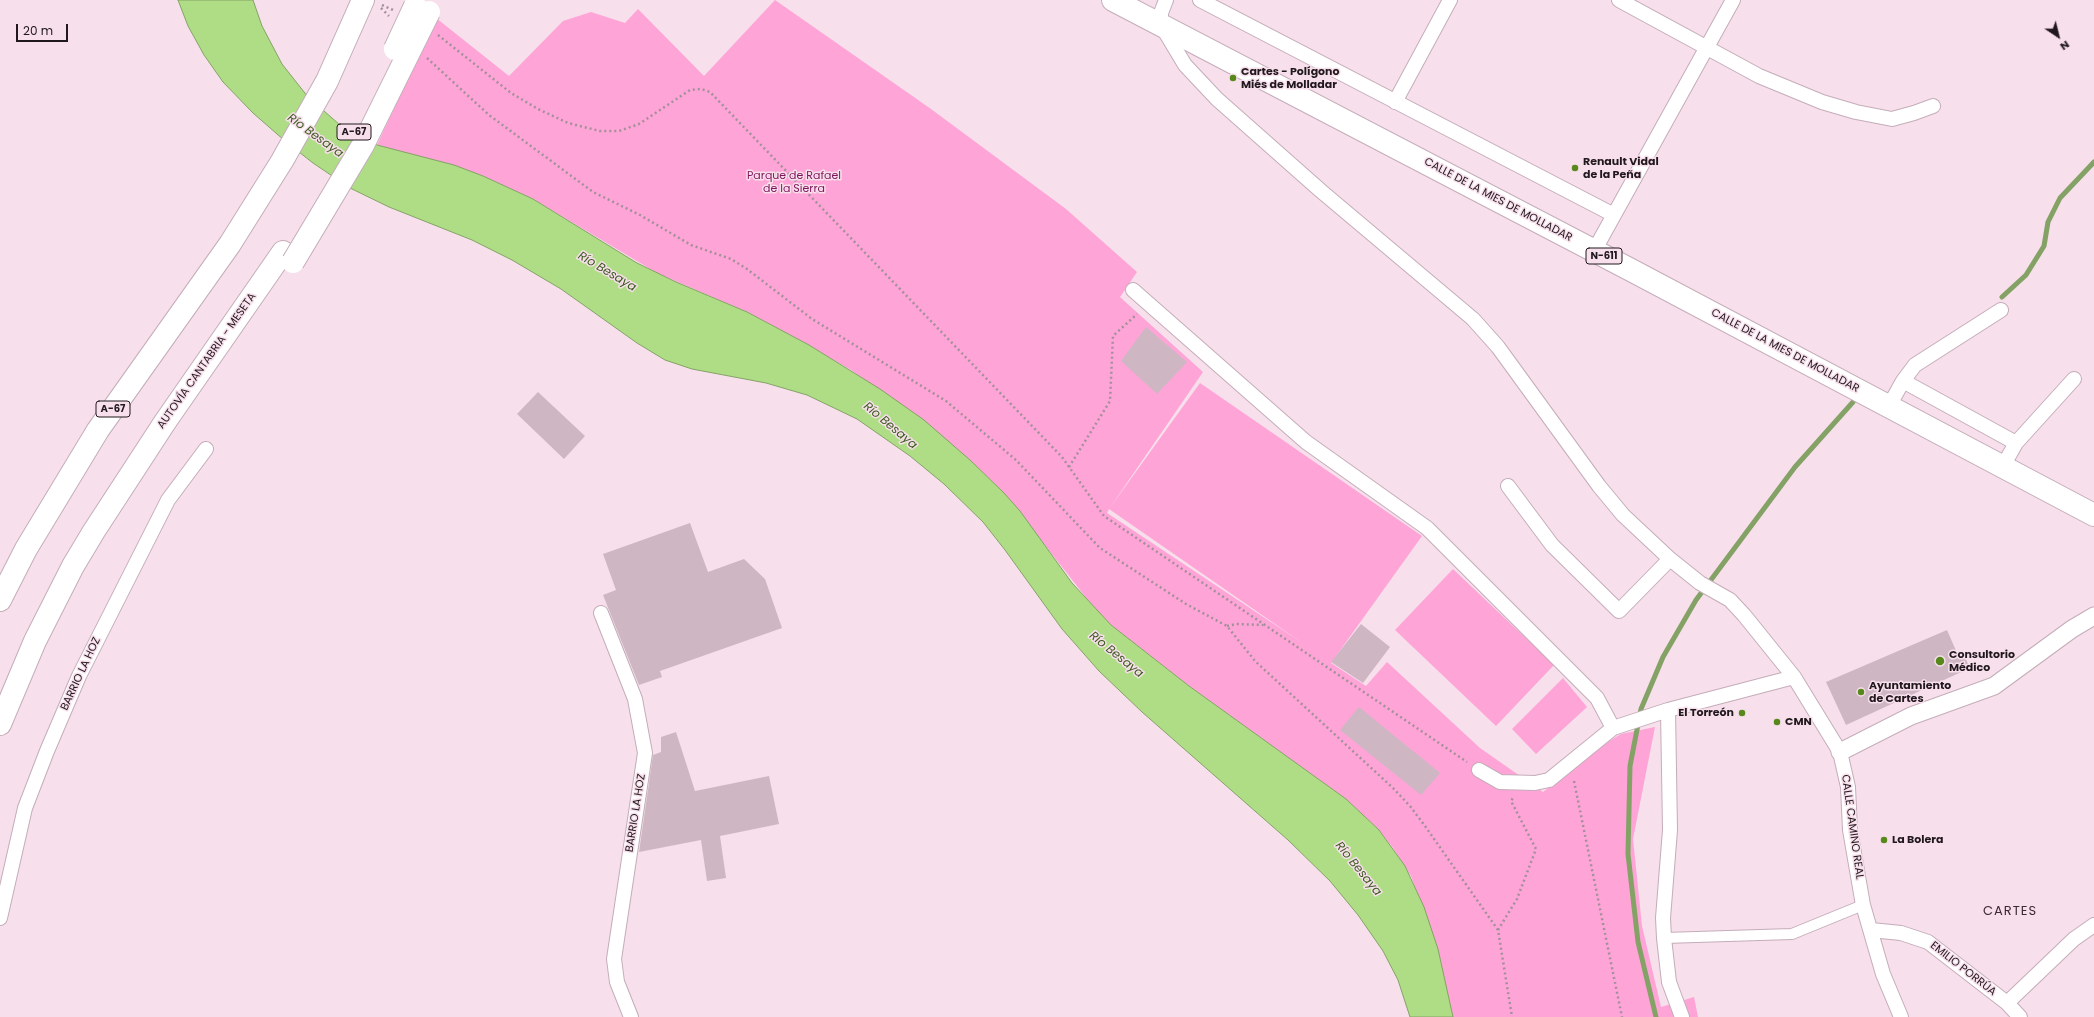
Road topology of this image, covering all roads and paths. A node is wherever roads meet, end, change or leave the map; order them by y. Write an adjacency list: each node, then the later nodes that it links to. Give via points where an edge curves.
1 (347, 0): 17 (highway, via 327,49)
2 (363, 0): 17 (highway, A-67, via 327,81 306,120)
3 (1113, 0): 11 (highway, CALLE DE LA MIES DE MOLLADAR / N-611)
4 (1166, 0): 11 (street, via 1161,13)
5 (1200, 0): 14 (street)
6 (1450, 0): 14 (street)
7 (1619, 0): 12 (street)
8 (1733, 0): 12 (street)
9 (422, 11): 10 (path, via 376,2); 28 (path, via 512,93 568,123 600,131 619,131 639,124 690,90 701,89 710,92 1062,456); 39 (highway, AUTOVÍA CANTABRIA - MESETA / A-67, bridge, via 288,257 116,494 73,566 18,680)
10 (390, 17)
11 (1161, 25): 18 (highway, CALLE DE LA MIES DE MOLLADAR / N-611); 31 (street, CALLE CAMINO REAL, via 1185,65 1218,99 1320,191 1472,318 1498,347 1598,486 1641,534)
12 (1708, 46): 15 (street, via 1760,76 1822,102 1856,112 1892,119); 16 (street)
13 (422, 53): 35 (path, via 489,115 593,192 692,245 731,259 812,319 946,401 1016,460 1100,548 1186,604)
14 (1395, 102): 16 (street)
15 (1933, 106)
16 (1614, 216): 18 (street)
17 (234, 226): 32 (highway, A-67, via 74,468 26,549)
18 (1594, 251): 24 (highway, CALLE DE LA MIES DE MOLLADAR / N-611)
19 (1132, 290): 20 (street)
20 (1148, 303): 28 (path, via 1113,336 1110,401); 40 (street, via 1306,442 1427,528 1596,698)
21 (2001, 310): 23 (street, via 1915,365)
22 (2074, 380): 25 (street)
23 (1903, 381): 24 (street); 25 (street)
24 (1889, 406): 27 (highway, CALLE DE LA MIES DE MOLLADAR / N-611)
25 (2016, 443): 27 (street)
26 (206, 449): 46 (street, BARRIO LA HOZ, via 168,500 78,676 25,808)
27 (2003, 466): 30 (highway, CALLE DE LA MIES DE MOLLADAR / N-611)
28 (1069, 467): 36 (path, via 1104,516)
29 (1508, 486): 31 (street, via 1552,545 1619,611)
30 (2094, 515)
31 (1670, 559): 37 (street, CALLE CAMINO REAL, via 1700,583 1730,600)
32 (0, 600)
33 (601, 613): 52 (street, BARRIO LA HOZ, via 635,699 645,753 614,959 617,982)
34 (2094, 616): 41 (street, via 1994,686 1911,716)
35 (1227, 626): 36 (path); 48 (path, via 1255,660 1410,806)
36 (1264, 626): 43 (path)
37 (1794, 677): 38 (street); 41 (street, CALLE CAMINO REAL)
38 (1668, 710): 40 (street); 50 (street, via 1670,830 1663,918)
39 (0, 724)
40 (1617, 726): 42 (street)
41 (1840, 752): 45 (street, CALLE CAMINO REAL, via 1848,787 1850,830)
42 (1570, 763): 44 (street, via 1549,780); 54 (path)
43 (1478, 770): 44 (street, via 1500,782)
44 (1520, 783): 48 (path, via 1511,801 1536,849 1517,899)
45 (1863, 906): 49 (street, CALLE CAMINO REAL); 50 (street, via 1792,934)
46 (0, 918)
47 (2094, 925): 51 (street, via 2074,939)
48 (1498, 930): 53 (path)
49 (1871, 930): 51 (street, EMILIO PORRÚA, via 1901,933 1928,942); 56 (street, CALLE CAMINO REAL, via 1883,974)
50 (1664, 938): 55 (street, via 1669,982)
51 (2007, 1003): 57 (street, EMILIO PORRÚA)
52 (631, 1017)
53 (1512, 1017)
54 (1622, 1017)
55 (1682, 1017)
56 (1901, 1017)
57 (2020, 1017)

